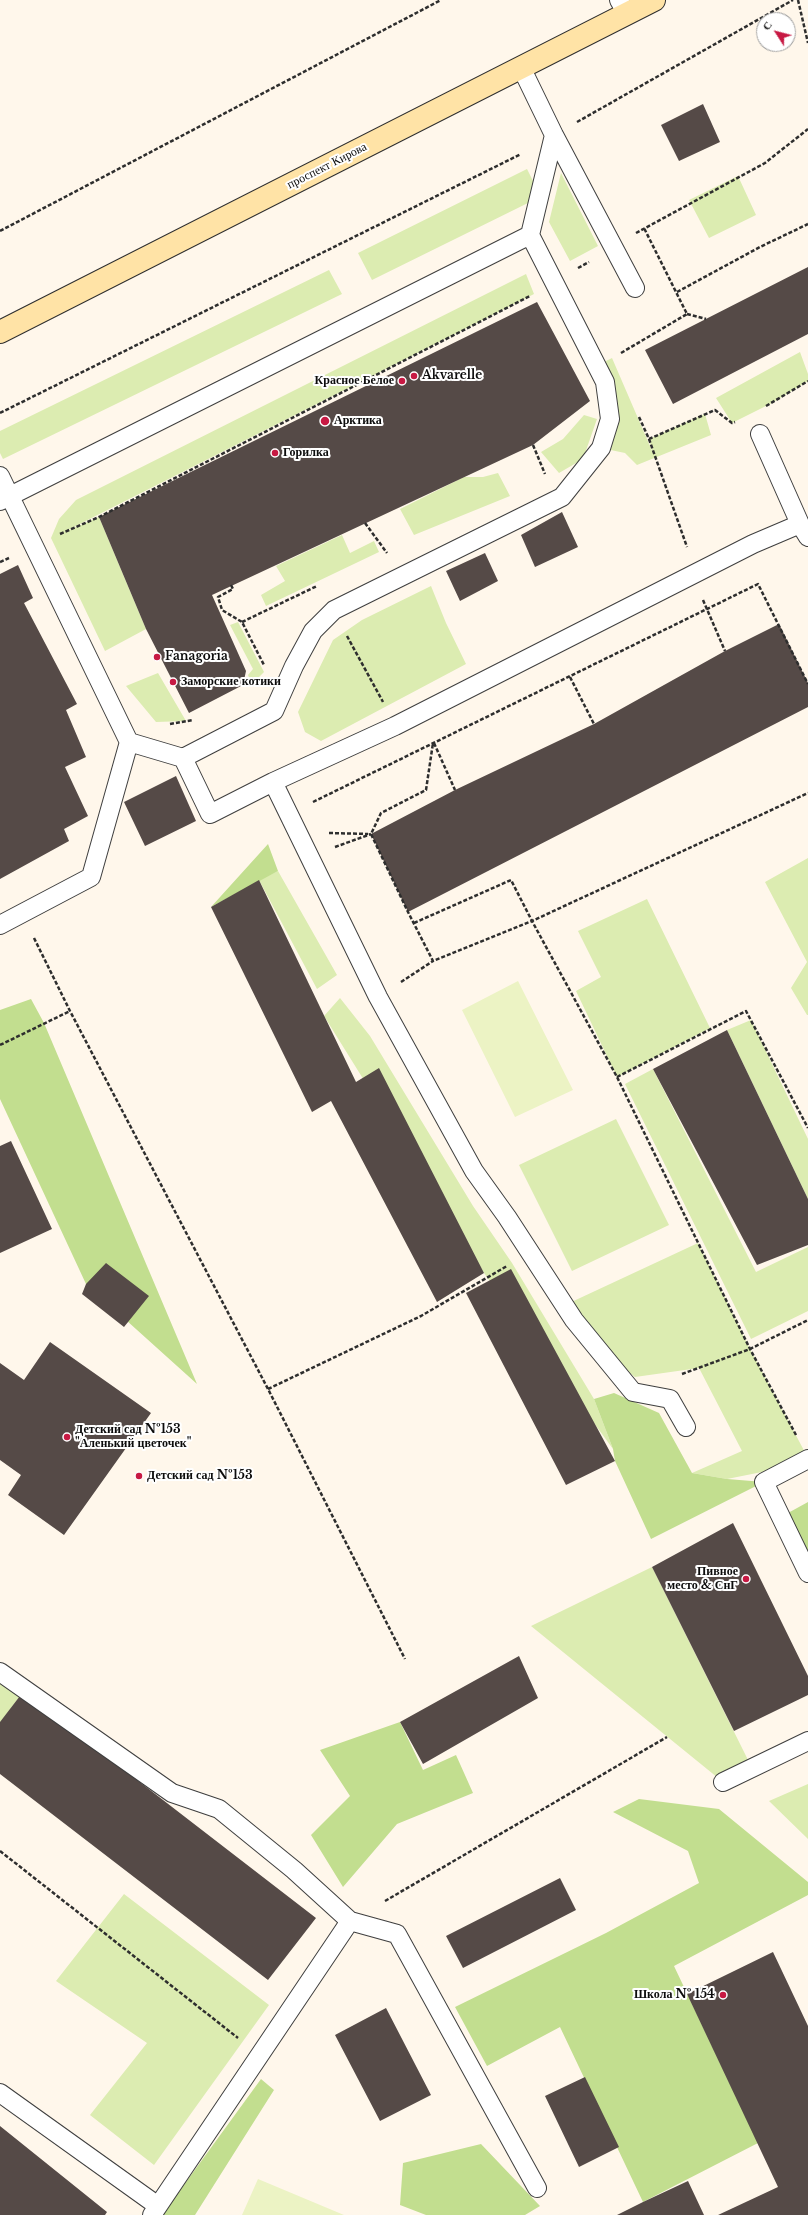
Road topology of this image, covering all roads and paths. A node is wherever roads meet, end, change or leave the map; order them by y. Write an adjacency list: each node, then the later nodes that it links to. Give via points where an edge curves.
1 (441, 0): 11 (path)
2 (654, 0): 5 (street, проспект Кирова)
3 (793, 0): 9 (path)
4 (798, 0): 6 (path)
5 (623, 7): 7 (street, проспект Кирова)
6 (808, 43)
7 (521, 67): 9 (lane); 18 (street, проспект Кирова)
8 (808, 129): 14 (path, via 765,163 644,228)
9 (554, 135): 12 (lane); 13 (lane); 23 (path, via 533,148)
10 (808, 224): 14 (path)
11 (0, 231)
12 (530, 235): 30 (lane); 38 (lane, via 605,382 610,419 601,448 562,497)
13 (635, 288)
14 (677, 292): 16 (path)
15 (534, 294): 33 (path, via 99,517)
16 (687, 314): 17 (path); 19 (path)
17 (706, 319)
18 (0, 332)
19 (619, 354)
20 (808, 381): 21 (path)
21 (759, 410)
22 (636, 412): 26 (path)
23 (0, 414)
24 (739, 420): 26 (path, via 732,423 715,410)
25 (760, 434): 32 (lane)
26 (649, 439): 35 (path)
27 (532, 445): 29 (path)
28 (0, 476): 30 (lane)
29 (547, 478)
30 (5, 499): 48 (lane)
31 (364, 523): 34 (path)
32 (804, 531): 35 (lane, via 753,544)
33 (58, 535)
34 (387, 553)
35 (696, 574): 39 (path); 47 (lane)
36 (231, 585): 41 (path, via 232,589 218,597 222,610 242,622)
37 (318, 585): 38 (path)
38 (334, 610): 47 (path); 50 (lane, via 313,631 274,711)
39 (706, 610): 40 (path); 42 (path); 43 (path, via 758,584)
40 (725, 651)
41 (266, 668)
42 (570, 677): 46 (path); 49 (path)
43 (808, 684)
44 (199, 717): 45 (path)
45 (166, 724)
46 (594, 724)
47 (395, 726): 49 (path); 51 (lane)
48 (129, 742): 50 (lane); 57 (lane, via 91,877)
49 (434, 743): 52 (path); 54 (path); 56 (path, via 426,790 381,813)
50 (183, 758): 51 (lane, via 210,814)
51 (273, 782): 54 (lane)
52 (455, 790)
53 (808, 793): 58 (path)
54 (290, 814): 55 (lane)
55 (298, 832): 56 (path); 69 (lane, via 378,997 474,1171 578,1326 633,1392 670,1399)
56 (371, 834): 59 (path)
57 (23, 914): 60 (lane); 61 (path)
58 (532, 921): 59 (path, via 433,961); 59 (path, via 511,880); 63 (path)
59 (414, 923)
60 (0, 924)
61 (70, 1010): 62 (path); 68 (path)
62 (0, 1045)
63 (617, 1077): 64 (path, via 746,1010); 67 (path)
64 (808, 1128)
65 (512, 1263): 68 (path, via 421,1316)
66 (808, 1320): 67 (path)
67 (750, 1348): 70 (path)
68 (268, 1389): 73 (path)
69 (686, 1427)
70 (797, 1438)
71 (808, 1459): 72 (lane, via 764,1482)
72 (808, 1573)
73 (405, 1659)
74 (0, 1672): 79 (lane, via 172,1794 219,1809 294,1870)
75 (667, 1737): 79 (path)
76 (808, 1741): 77 (lane)
77 (723, 1782)
78 (0, 1851): 80 (path)
79 (350, 1921): 80 (lane); 82 (lane, via 397,1934)
80 (259, 2054): 83 (lane)
81 (0, 2093): 83 (lane)
82 (537, 2188)
83 (155, 2210)

